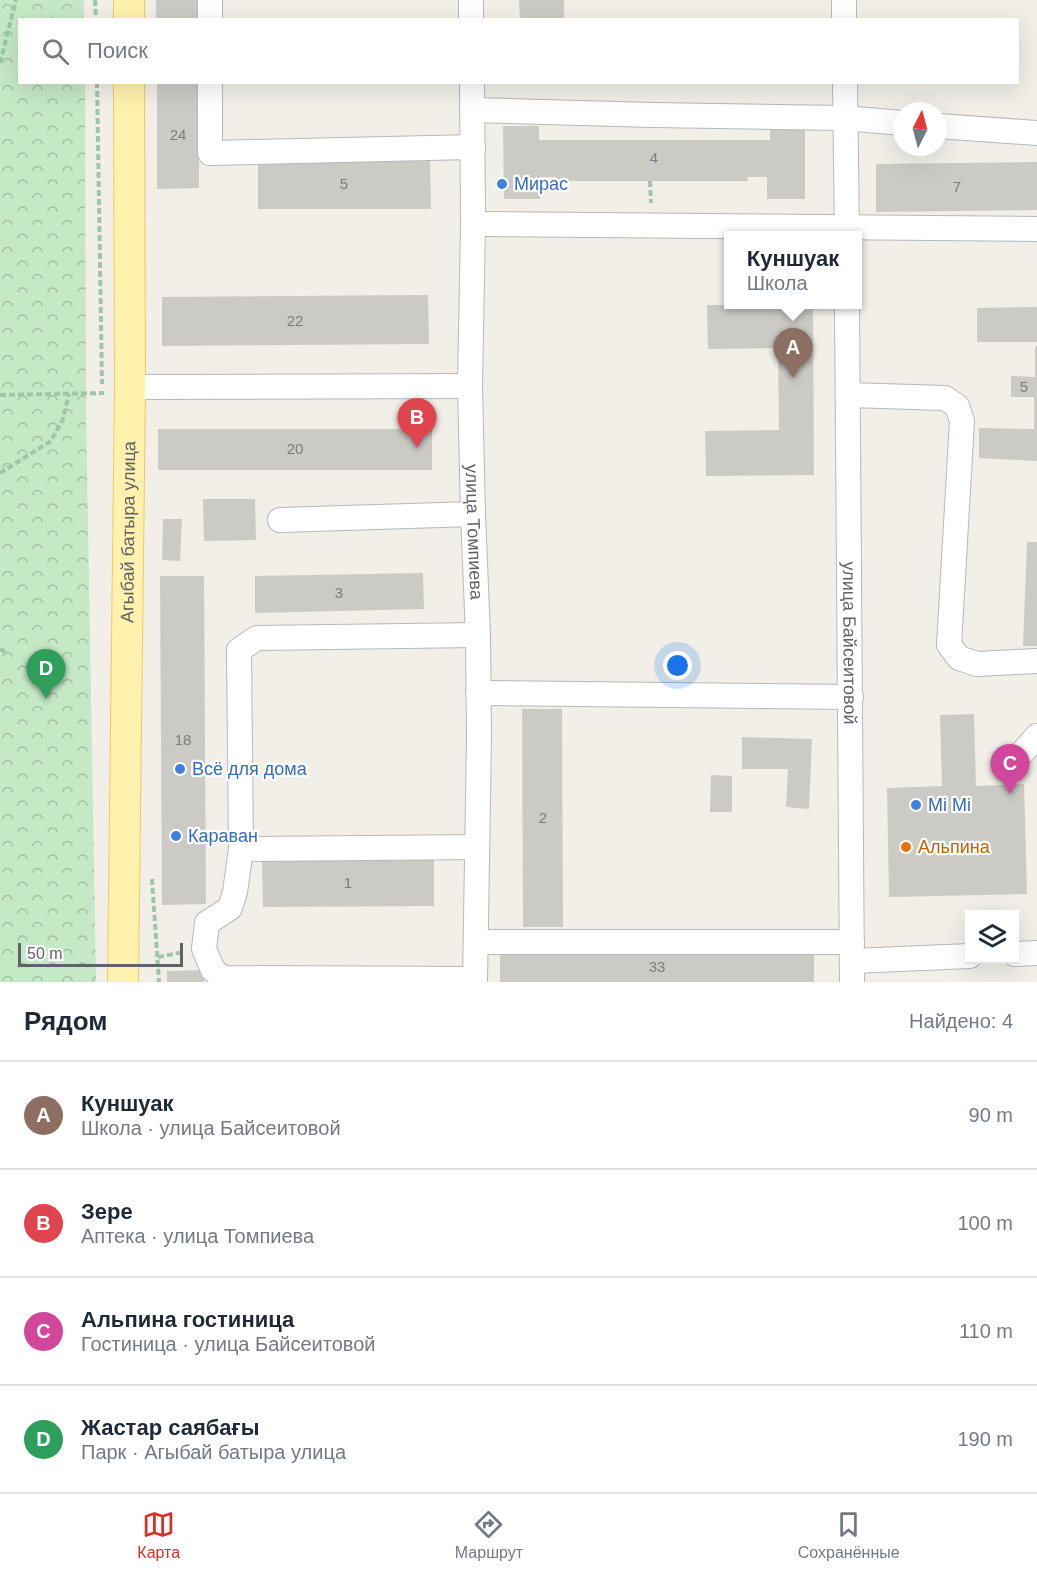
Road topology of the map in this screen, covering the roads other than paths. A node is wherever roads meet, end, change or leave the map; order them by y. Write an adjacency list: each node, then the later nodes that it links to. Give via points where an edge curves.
1 (129, 0): 5 (main road)
2 (210, 0): 6 (street)
3 (471, 0): 7 (street)
4 (844, 0): 8 (street)
5 (129, 18)
6 (210, 18)
7 (471, 18)
8 (844, 18)
9 (129, 84): 24 (main road, Агыбай батыра улица)
10 (210, 84): 18 (street, via 210,153)
11 (472, 84): 13 (street, улица Томпиева)
12 (845, 84): 14 (street)
13 (472, 110): 14 (street); 18 (street, улица Томпиева)
14 (845, 118): 15 (street); 21 (street)
15 (893, 122)
16 (947, 127): 17 (street)
17 (1037, 133)
18 (473, 147): 19 (street, улица Томпиева)
19 (473, 224): 21 (street); 23 (street, улица Томпиева)
20 (1037, 229): 21 (street)
21 (847, 231)
22 (847, 309): 25 (street, улица Байсеитовой)
23 (470, 386): 24 (street); 26 (street, улица Томпиева)
24 (130, 387): 40 (main road, Агыбай батыра улица)
25 (848, 395): 29 (street, via 945,398 957,406 962,421 949,645 959,658 976,664); 31 (street, улица Байсеитовой)
26 (472, 514): 27 (street); 28 (street, улица Томпиева)
27 (280, 520)
28 (478, 635): 30 (street, улица Томпиева); 33 (street, via 257,638 239,650)
29 (1037, 661)
30 (478, 693): 31 (street); 32 (street, улица Томпиева)
31 (851, 697): 38 (street, улица Байсеитовой)
32 (477, 847): 33 (street); 34 (street, улица Томпиева)
33 (242, 849): 39 (street, via 230,908 207,923 204,949 213,970 223,978)
34 (476, 942): 38 (street); 39 (street, улица Томпиева)
35 (1037, 953): 36 (street)
36 (1019, 954)
37 (965, 956): 38 (street)
38 (852, 962)
39 (475, 980)
40 (123, 982)

